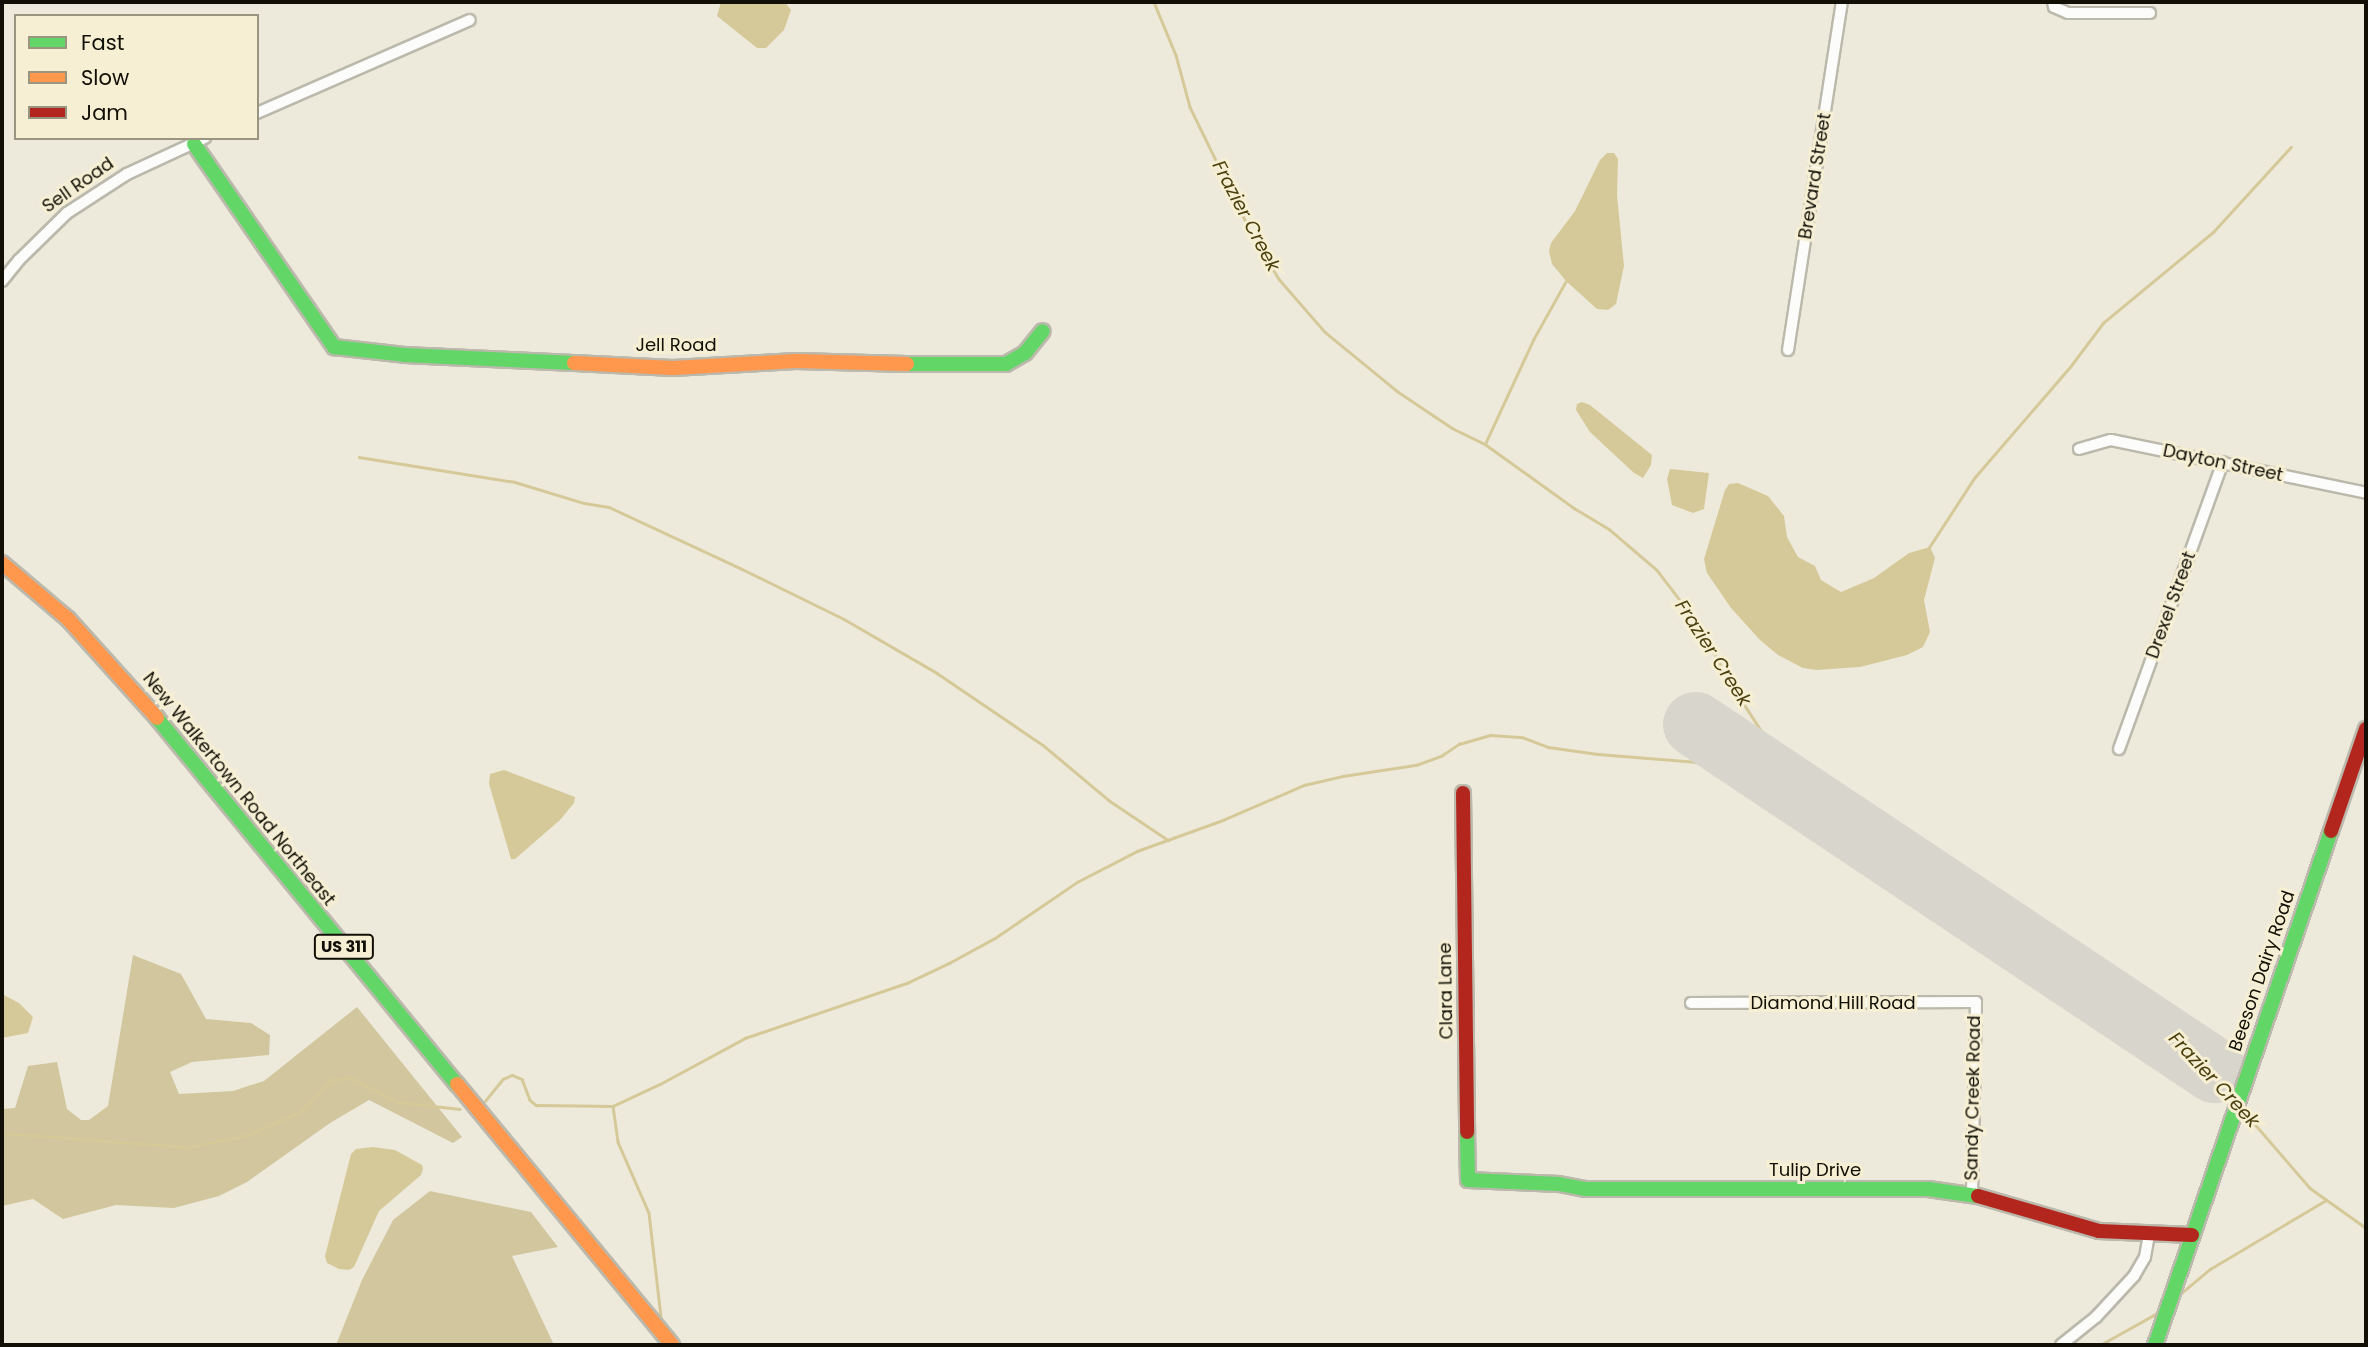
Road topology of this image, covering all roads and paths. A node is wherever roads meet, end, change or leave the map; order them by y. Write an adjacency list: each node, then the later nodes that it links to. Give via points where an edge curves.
1 (1842, 2): 10 (street, Brevard Street)
2 (2053, 2): 3 (street, via 2068,13)
3 (2150, 13)
4 (470, 20): 5 (street)
5 (259, 112)
6 (199, 141): 7 (street, Sell Road, via 127,174 67,213); 8 (street, Sell Road)
7 (2, 281)
8 (314, 315): 9 (street, Jell Road, via 334,347 405,355 673,368 796,361 1006,364 1025,354)
9 (1042, 331)
10 (1788, 351)
11 (2079, 449): 12 (street, Dayton Street, via 2111,440)
12 (2223, 462): 13 (street, Dayton Street); 16 (street, Drexel Street)
13 (2366, 493)
14 (2, 563): 24 (street, New Walkertown Road Northeast / US 311, via 68,619 140,696)
15 (2366, 729): 23 (street, Beeson Dairy Road)
16 (2119, 748)
17 (1462, 793): 20 (street, Clara Lane, via 1468,1180)
18 (1976, 1002): 19 (street, Diamond Hill Road); 21 (street, Sandy Creek Road)
19 (1690, 1003)
20 (1476, 1181): 21 (street, Tulip Drive, via 1585,1189 1928,1189)
21 (1972, 1194): 22 (street, Tulip Drive, via 2099,1231)
22 (2149, 1235): 23 (street, Tulip Drive); 25 (street, via 2145,1257 2134,1276 2096,1317)
23 (2192, 1235): 26 (street, Beeson Dairy Road)
24 (672, 1345)
25 (2061, 1345)
26 (2155, 1345)

